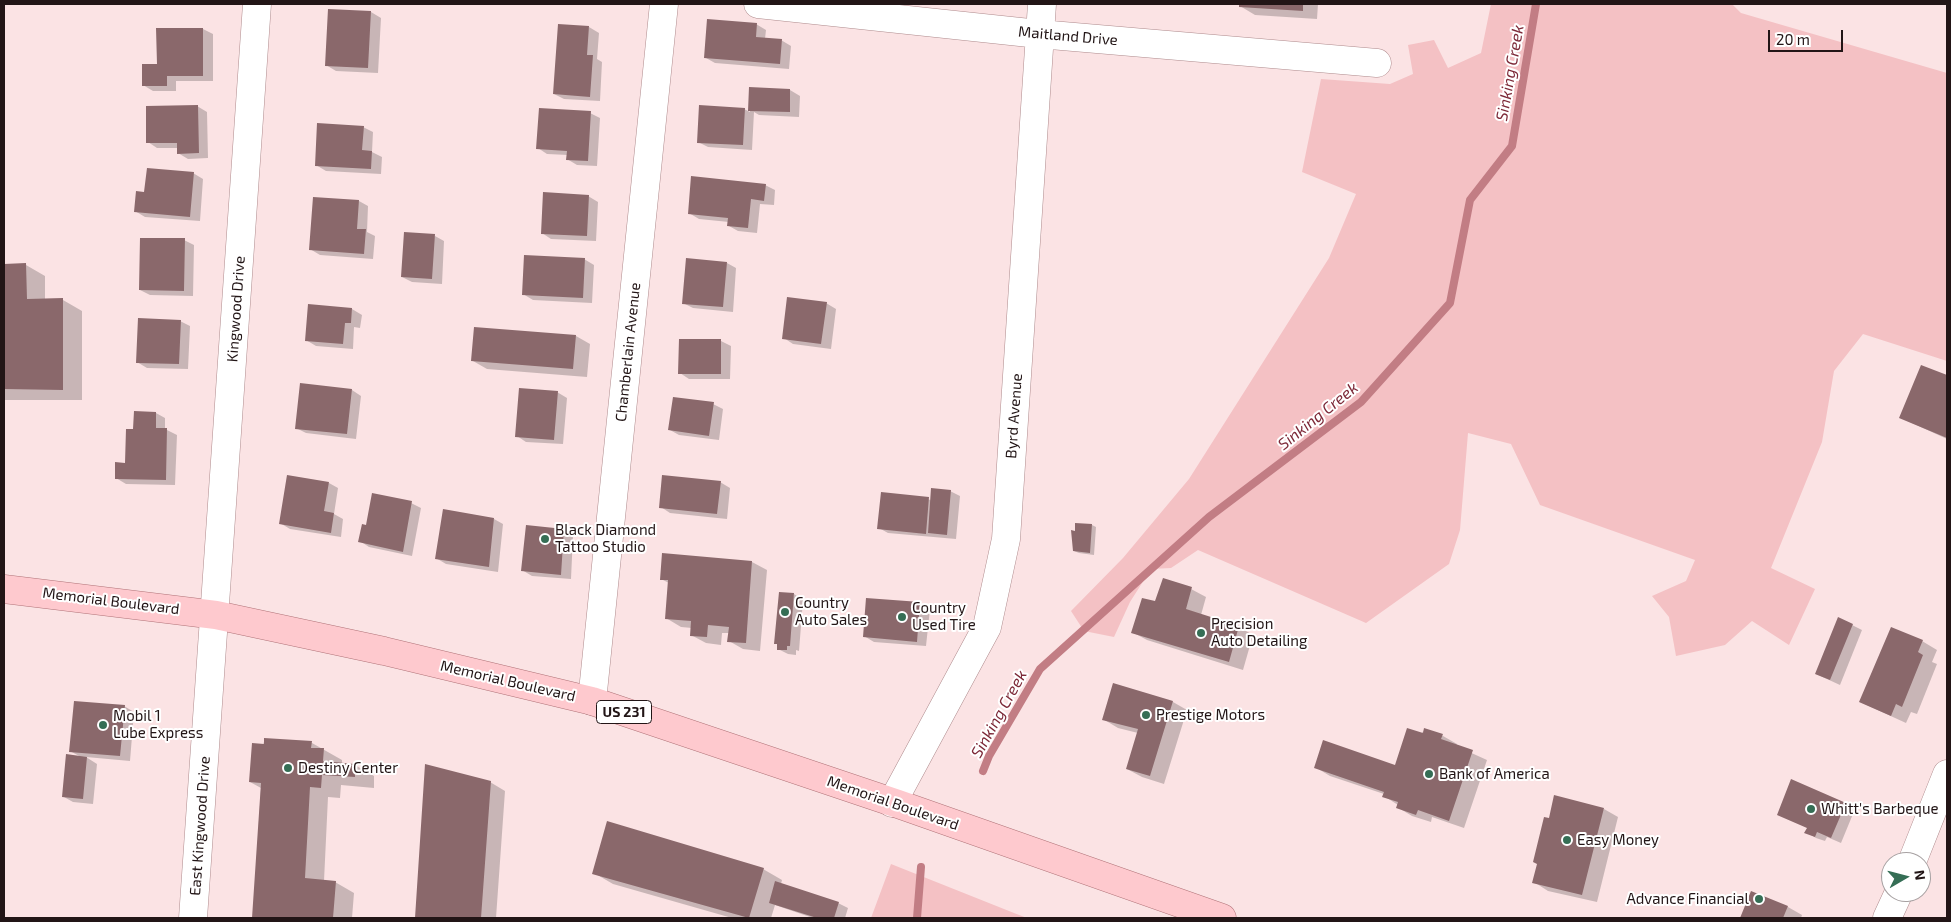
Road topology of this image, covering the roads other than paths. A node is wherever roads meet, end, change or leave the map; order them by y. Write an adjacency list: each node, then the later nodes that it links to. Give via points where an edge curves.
1 (257, 4): 8 (street, Kingwood Drive)
2 (664, 4): 9 (street, Chamberlain Avenue)
3 (758, 4): 5 (street, Maitland Drive)
4 (1042, 4): 5 (street, Byrd Avenue)
5 (1039, 34): 6 (street, Maitland Drive); 11 (street, Byrd Avenue, via 1006,540 987,627)
6 (1378, 63)
7 (4, 589): 8 (main road, Memorial Boulevard / US 231)
8 (216, 615): 9 (main road, Memorial Boulevard / US 231); 14 (street, East Kingwood Drive)
9 (592, 701): 11 (main road, Memorial Boulevard / US 231)
10 (1947, 774): 12 (street)
11 (892, 802): 15 (main road, Memorial Boulevard / US 231)
12 (1916, 852)
13 (1894, 902): 16 (street)
14 (193, 918)
15 (1222, 918)
16 (1887, 918)

